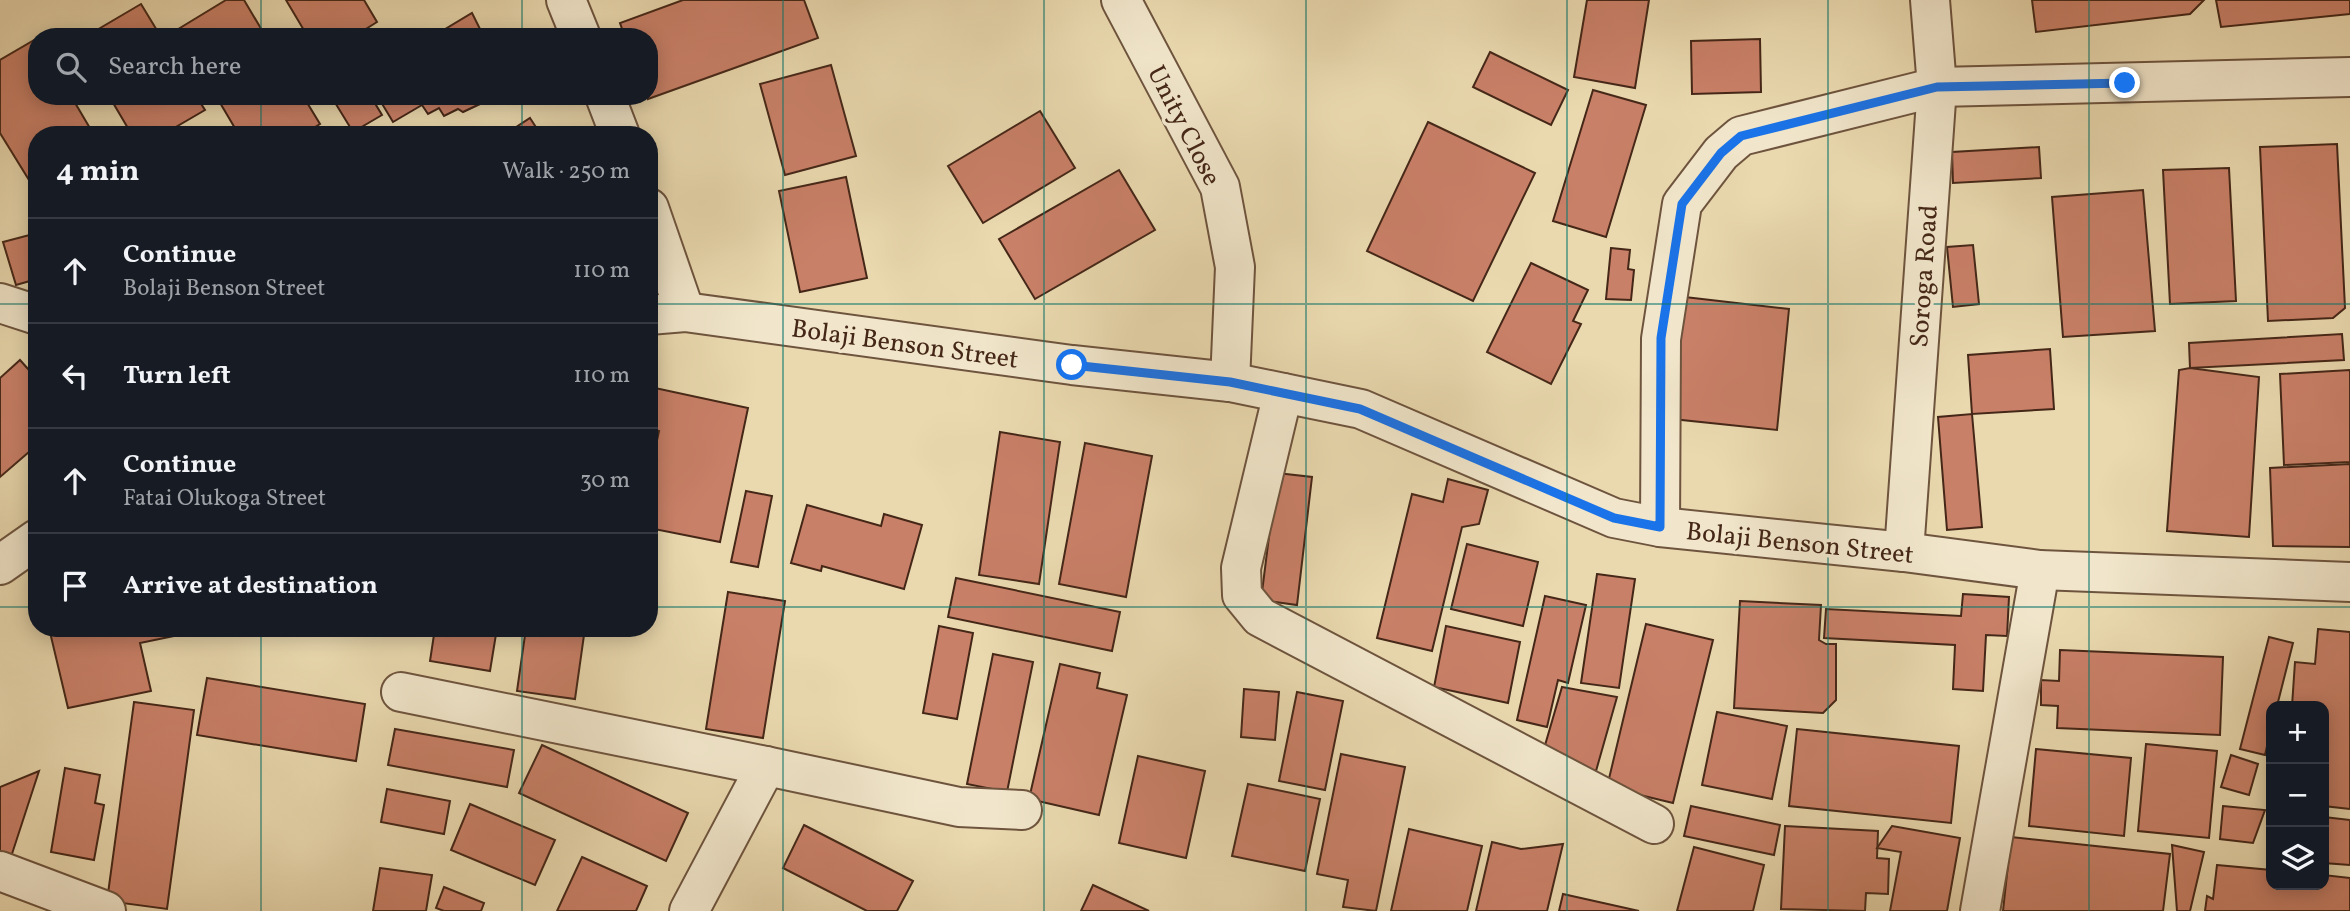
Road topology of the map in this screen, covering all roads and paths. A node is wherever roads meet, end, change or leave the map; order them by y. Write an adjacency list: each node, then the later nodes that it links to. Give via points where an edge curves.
1 (566, 0): 4 (street)
2 (1121, 0): 13 (street, Unity Close, via 1220,187 1235,267)
3 (1930, 0): 6 (street, Soroga Road)
4 (577, 28)
5 (2350, 77): 6 (street)
6 (1937, 87): 15 (street, via 1741,136 1721,153 1682,204 1661,338); 17 (street, Soroga Road)
7 (608, 105): 8 (street)
8 (617, 126)
9 (658, 260): 12 (street)
10 (0, 303): 11 (street)
11 (28, 312)
12 (667, 313): 13 (street, Bolaji Benson Street)
13 (1230, 382): 14 (street, Bolaji Benson Street)
14 (1283, 393): 15 (street, Bolaji Benson Street, via 1360,409 1614,518); 24 (street, via 1241,568 1242,595 1260,617)
15 (1660, 527): 17 (street, Bolaji Benson Street)
16 (28, 546): 18 (street)
17 (1904, 552): 19 (street, Bolaji Benson Street)
18 (0, 565)
19 (2040, 570): 20 (street, Bolaji Benson Street); 28 (street)
20 (2350, 582)
21 (401, 692): 22 (street)
22 (766, 766): 23 (street, via 959,807); 27 (street)
23 (1022, 810)
24 (1654, 824)
25 (0, 872): 26 (street)
26 (106, 911)
27 (689, 911)
28 (1980, 911)

